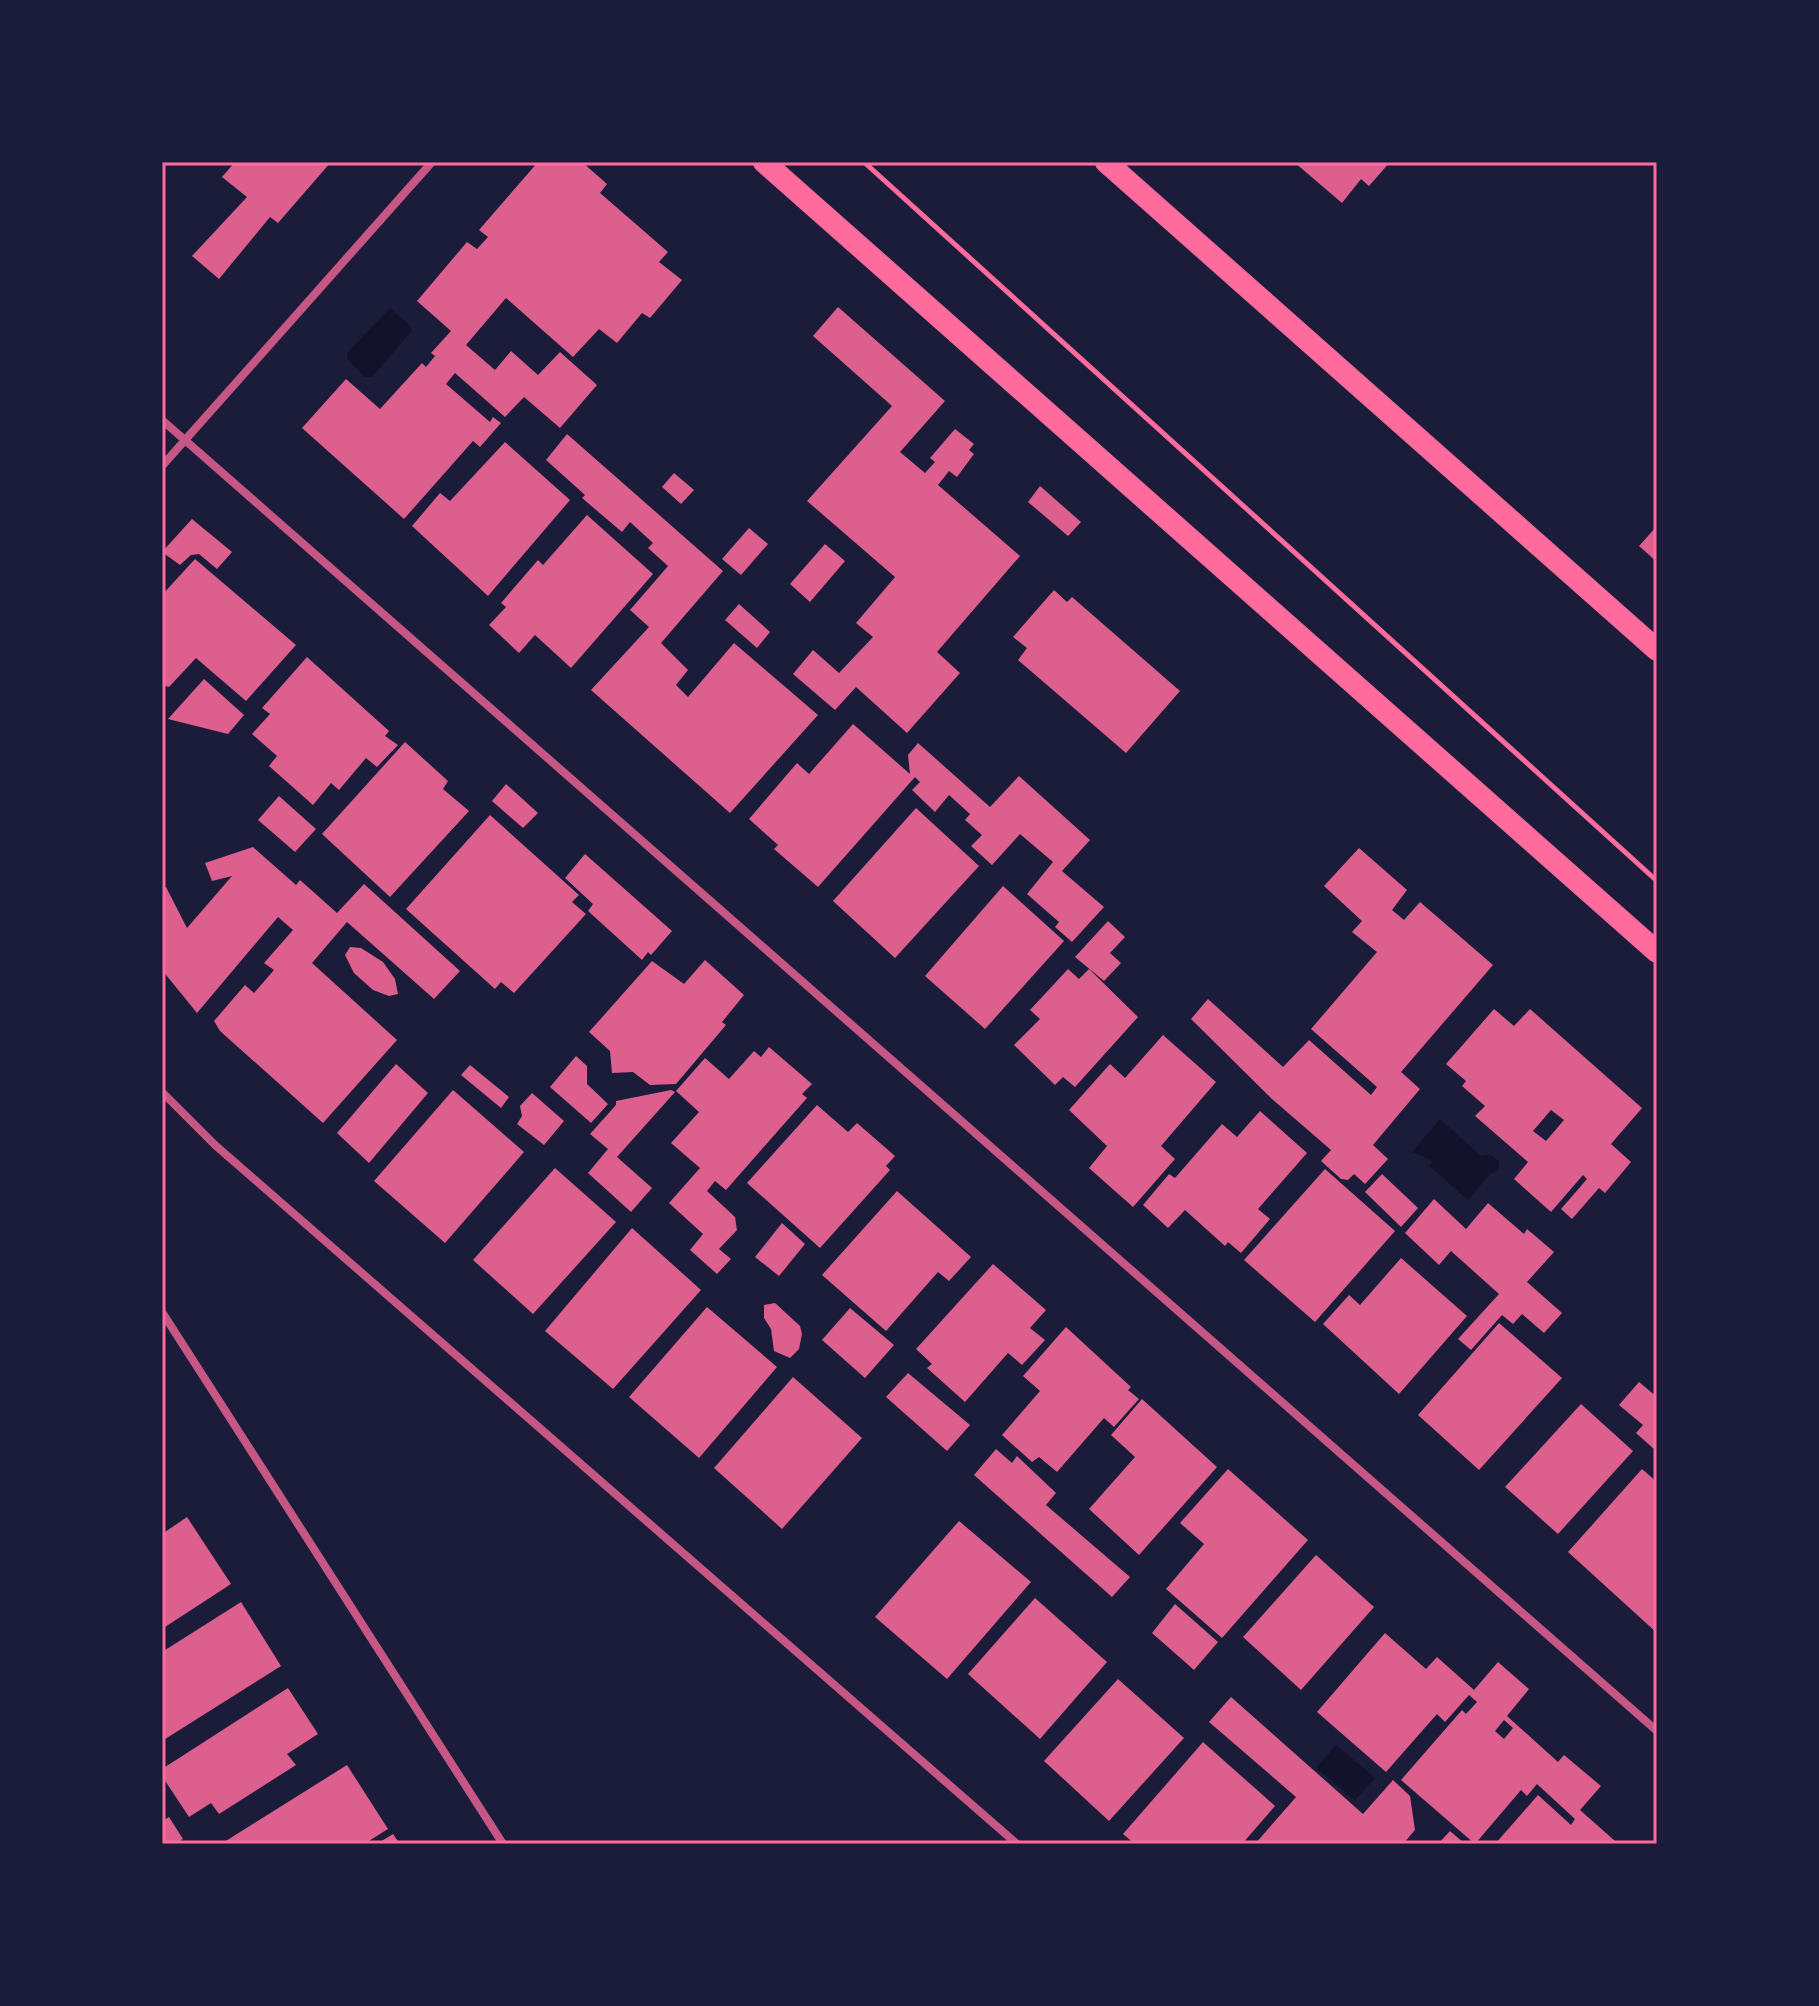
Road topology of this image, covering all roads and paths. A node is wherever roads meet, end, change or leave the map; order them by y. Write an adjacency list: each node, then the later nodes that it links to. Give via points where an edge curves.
1 (432, 162): 6 (street)
2 (764, 162): 10 (highway)
3 (864, 162): 9 (path)
4 (1106, 162): 8 (highway)
5 (162, 420): 6 (street)
6 (184, 440): 7 (street); 13 (street)
7 (162, 466)
8 (1657, 650)
9 (1657, 881)
10 (1657, 952)
11 (162, 1092): 15 (street, via 227,1155)
12 (162, 1312): 14 (street)
13 (1657, 1731)
14 (503, 1844)
15 (1017, 1844)

